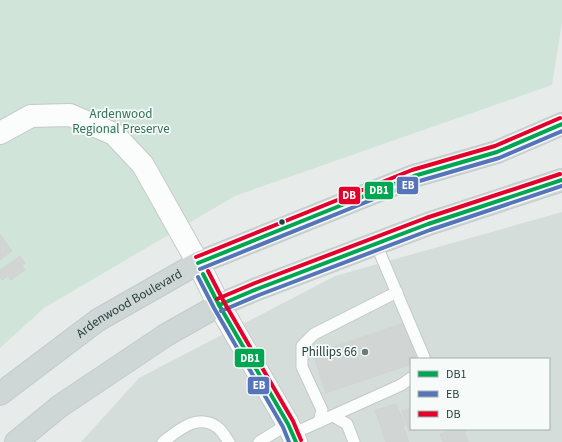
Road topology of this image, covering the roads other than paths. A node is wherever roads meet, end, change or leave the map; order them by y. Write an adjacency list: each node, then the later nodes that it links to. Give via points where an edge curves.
1 (562, 124): 5 (main road, Ardenwood Boulevard, via 497,152 414,176)
2 (0, 133): 5 (street, via 31,116 70,115 114,134 143,165)
3 (562, 180): 4 (main road)
4 (376, 244): 6 (lane); 7 (main road)
5 (198, 263): 7 (street); 10 (main road, Ardenwood Boulevard, via 98,320)
6 (397, 292): 8 (lane); 12 (lane, via 314,334 302,346 302,367 322,410)
7 (218, 305): 13 (street); 14 (main road, via 166,335 67,402)
8 (424, 358)
9 (410, 379): 11 (lane)
10 (0, 394)
11 (333, 416): 12 (lane); 18 (lane, via 347,424)
12 (319, 422): 13 (lane)
13 (292, 433): 17 (lane)
14 (16, 442)
15 (164, 442): 16 (lane, via 185,425 204,421 218,427)
16 (229, 442)
17 (259, 442)
18 (354, 442)

